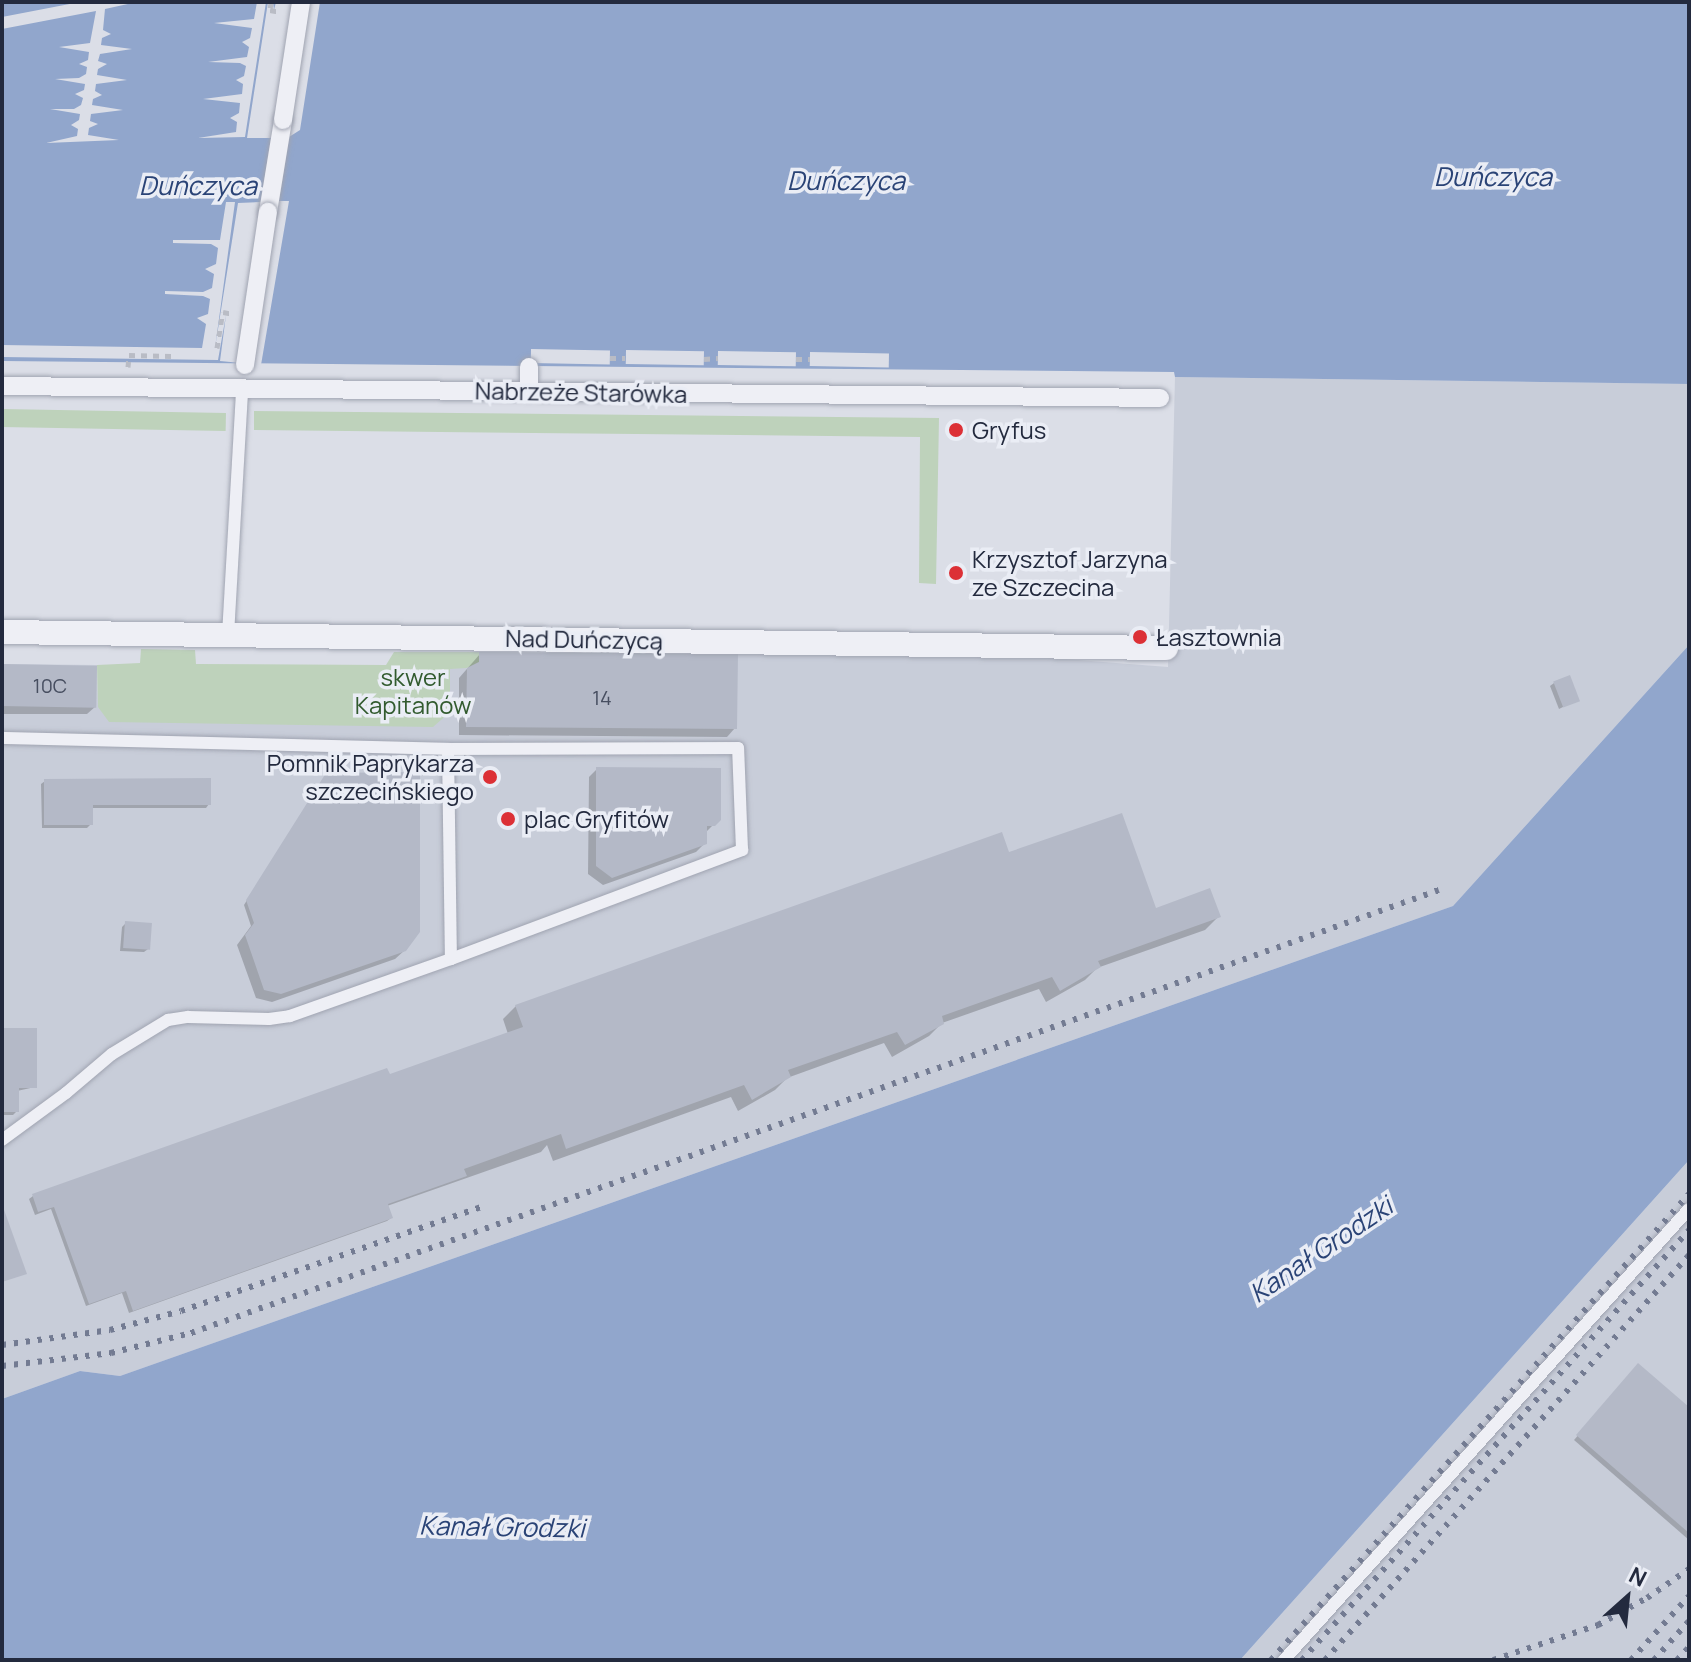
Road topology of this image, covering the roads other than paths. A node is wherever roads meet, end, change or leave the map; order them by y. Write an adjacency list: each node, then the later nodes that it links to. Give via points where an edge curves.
1 (301, 2): 4 (street, bridge)
2 (529, 367): 5 (street)
3 (2, 386): 4 (street, Nabrzeże Starówka)
4 (242, 389): 5 (street, Nabrzeże Starówka); 8 (lane)
5 (529, 392): 6 (street, Nabrzeże Starówka)
6 (1160, 398)
7 (2, 632): 8 (street, Nad Duńczycą)
8 (228, 635): 9 (street, Nad Duńczycą)
9 (1166, 648)
10 (2, 738): 11 (lane)
11 (448, 749): 12 (lane); 12 (lane, via 738,748 742,850)
12 (451, 959): 13 (lane, via 290,1016 168,1020 112,1054)
13 (2, 1140)
14 (1689, 1209): 15 (lane)
15 (1284, 1660)

